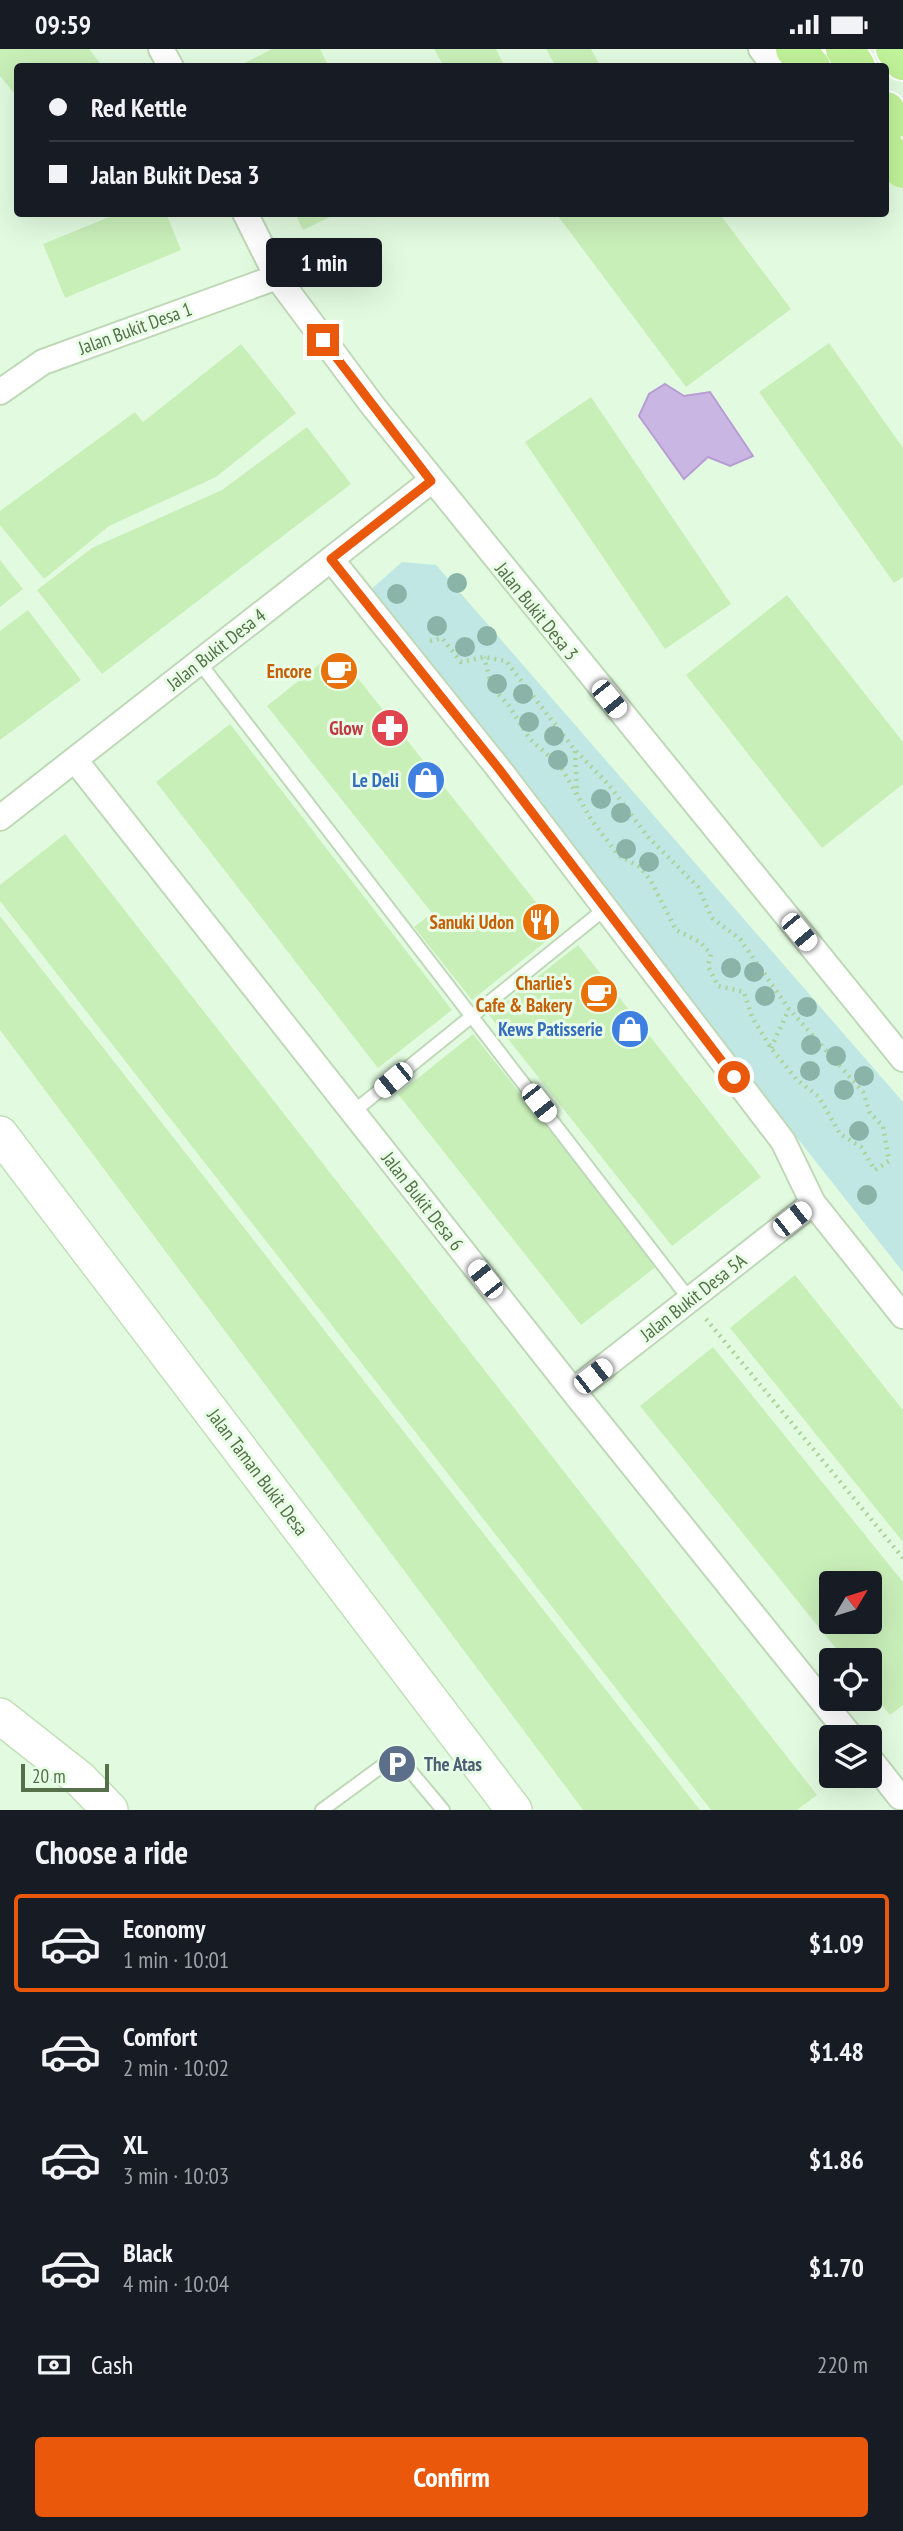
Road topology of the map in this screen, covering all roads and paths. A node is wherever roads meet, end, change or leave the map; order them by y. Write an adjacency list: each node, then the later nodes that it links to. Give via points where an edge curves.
1 (761, 49): 5 (street)
2 (795, 49): 6 (highway)
3 (895, 49): 4 (highway)
4 (903, 61)
5 (772, 63)
6 (807, 63)
7 (889, 116): 8 (highway)
8 (903, 138)
9 (889, 153): 11 (highway, bridge)
10 (889, 153): 13 (highway)
11 (903, 169)
12 (889, 174): 14 (street)
13 (903, 174)
14 (903, 186)
15 (247, 217): 16 (street, Jalan Bukit Desa 3)
16 (277, 277): 17 (street, Jalan Bukit Desa 1, via 43,362); 18 (street, Jalan Bukit Desa 3)
17 (0, 392)
18 (431, 481): 19 (street, Jalan Bukit Desa 4); 31 (street, Jalan Bukit Desa 3)
19 (331, 559): 20 (street); 22 (street, Jalan Bukit Desa 4)
20 (397, 642): 21 (path, via 420,644 442,638 461,662); 27 (street)
21 (484, 657): 23 (path, via 506,661); 25 (path, via 492,687 529,737 561,768)
22 (199, 662): 24 (street, Jalan Bukit Desa 4); 29 (lane)
23 (574, 749): 25 (path); 28 (path, via 610,785 656,846 698,887 712,918 740,939)
24 (75, 759): 26 (street, Jalan Bukit Desa 4); 32 (street, Jalan Bukit Desa 6)
25 (578, 795): 30 (path, via 618,855 640,867 652,881 676,930 700,942 711,954 708,966 718,986 744,992 752,1017)
26 (0, 818)
27 (606, 908): 29 (lane); 34 (street, via 783,1141)
28 (789, 1009): 30 (path); 30 (path, via 863,1092 870,1114 883,1126 889,1161 875,1170 861,1147 840,1134 819,1097 797,1080)
29 (472, 1016): 32 (lane); 35 (lane)
30 (771, 1048)
31 (903, 1059)
32 (353, 1112): 37 (street, Jalan Bukit Desa 6)
33 (0, 1134): 46 (street, Jalan Taman Bukit Desa)
34 (813, 1203): 35 (street, Jalan Bukit Desa 5A); 36 (street)
35 (690, 1300): 37 (street, Jalan Bukit Desa 5A); 38 (path)
36 (903, 1316)
37 (573, 1391): 40 (street, Jalan Bukit Desa 6)
38 (903, 1558)
39 (0, 1716): 43 (street, via 80,1779)
40 (842, 1725)
41 (882, 1778): 42 (street)
42 (896, 1800)
43 (110, 1810)
44 (322, 1810): 45 (lane, via 397,1755)
45 (443, 1810)
46 (514, 1810)

